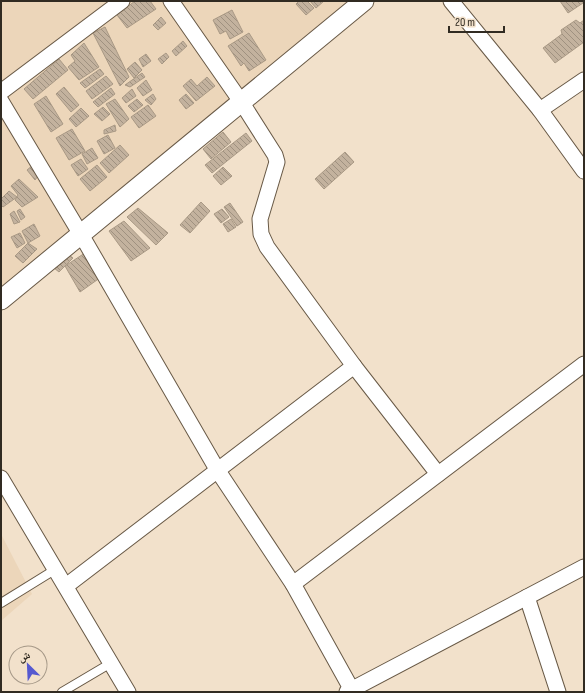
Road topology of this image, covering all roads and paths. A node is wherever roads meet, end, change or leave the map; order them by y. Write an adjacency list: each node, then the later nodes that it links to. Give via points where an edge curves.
1 (122, 1): 6 (street)
2 (171, 1): 8 (street)
3 (364, 1): 8 (street)
4 (451, 1): 9 (street)
5 (584, 80): 9 (street)
6 (1, 92)
7 (1, 102): 11 (street)
8 (242, 103): 11 (street); 14 (street, via 277,162 260,219 261,234 267,247)
9 (540, 110): 10 (street)
10 (584, 171)
11 (81, 234): 12 (street); 15 (street)
12 (1, 300)
13 (584, 364): 16 (street)
14 (354, 366): 15 (street); 16 (street)
15 (218, 471): 20 (street); 21 (street)
16 (438, 474): 20 (street)
17 (1, 478): 19 (street)
18 (584, 567): 22 (street)
19 (56, 569): 21 (street); 23 (lane)
20 (293, 584): 25 (street)
21 (66, 586): 24 (street)
22 (527, 597): 25 (street); 28 (street)
23 (1, 603)
24 (111, 663): 26 (lane); 27 (street)
25 (351, 691)
26 (62, 692)
27 (128, 692)
28 (558, 692)

